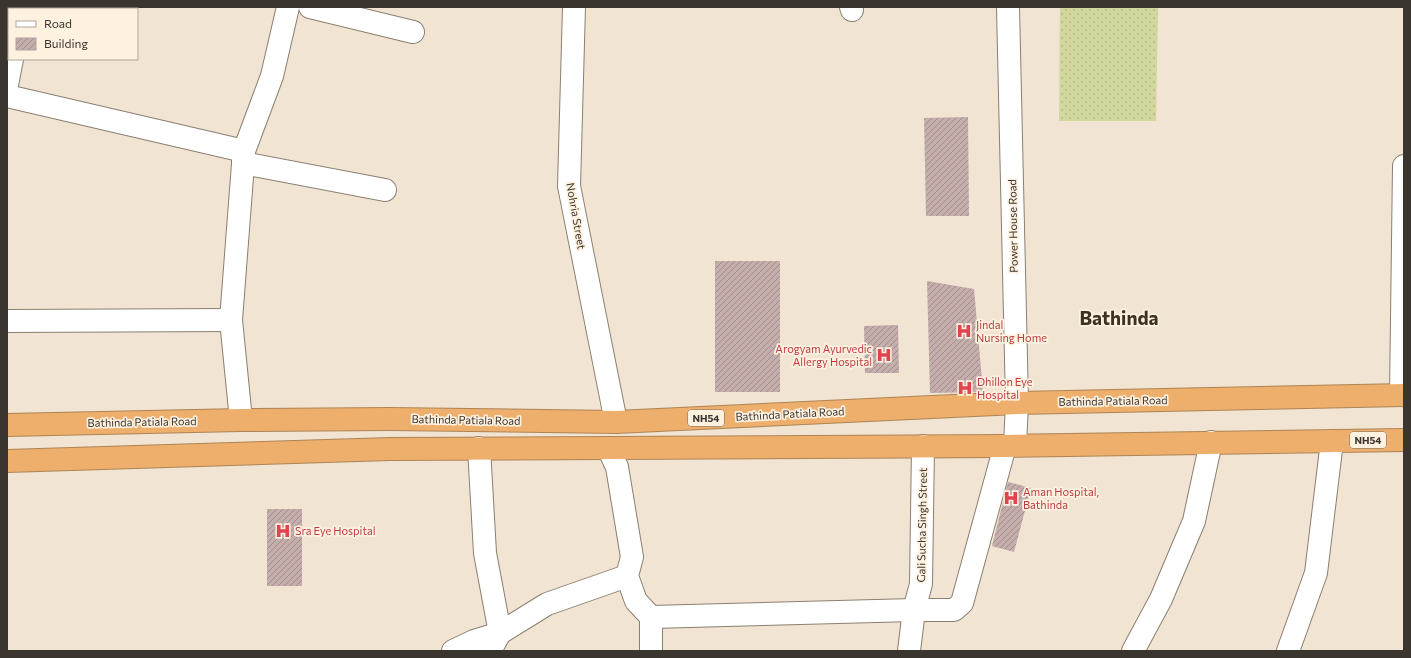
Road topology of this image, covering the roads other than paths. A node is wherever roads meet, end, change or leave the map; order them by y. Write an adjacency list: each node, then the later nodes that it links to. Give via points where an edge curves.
1 (288, 7): 7 (street, via 272,76)
2 (310, 7): 5 (street)
3 (574, 7): 15 (street, Nohria Street, via 569,186)
4 (1008, 7): 13 (street, Power House Road)
5 (413, 32)
6 (7, 96): 7 (street)
7 (244, 157): 9 (street); 10 (street)
8 (1404, 166): 12 (street)
9 (385, 190)
10 (231, 320): 11 (street); 14 (street)
11 (7, 321)
12 (1402, 395): 13 (highway, Bathinda Patiala Road / NH54)
13 (1017, 403): 15 (highway, Bathinda Patiala Road / NH54); 20 (street, Power House Road)
14 (241, 420): 15 (highway, Bathinda Patiala Road / NH54); 16 (highway, Bathinda Patiala Road / NH54)
15 (616, 422)
16 (7, 426)
17 (1404, 440): 18 (highway, NH54)
18 (1332, 441): 19 (highway, NH54); 33 (street, via 1316,573)
19 (1211, 442): 20 (highway, NH54); 32 (street, via 1194,521 1161,599)
20 (1010, 445): 21 (highway, NH54); 26 (street, Power House Road, via 962,603 954,610)
21 (923, 446): 23 (highway, NH54); 26 (street, Gali Sucha Singh Street, via 921,584)
22 (479, 448): 23 (highway, NH54); 24 (highway, NH54); 28 (street, via 485,553)
23 (608, 448): 25 (street, via 617,467 632,557)
24 (7, 461)
25 (627, 576): 27 (street, via 636,601); 28 (street, via 547,604)
26 (914, 610): 27 (street, Power House Road); 31 (street, Gali Sucha Singh Street)
27 (651, 617): 30 (street)
28 (495, 642): 29 (street, via 474,641)
29 (453, 651)
30 (651, 651)
31 (909, 651)
32 (1133, 651)
33 (1288, 651)

